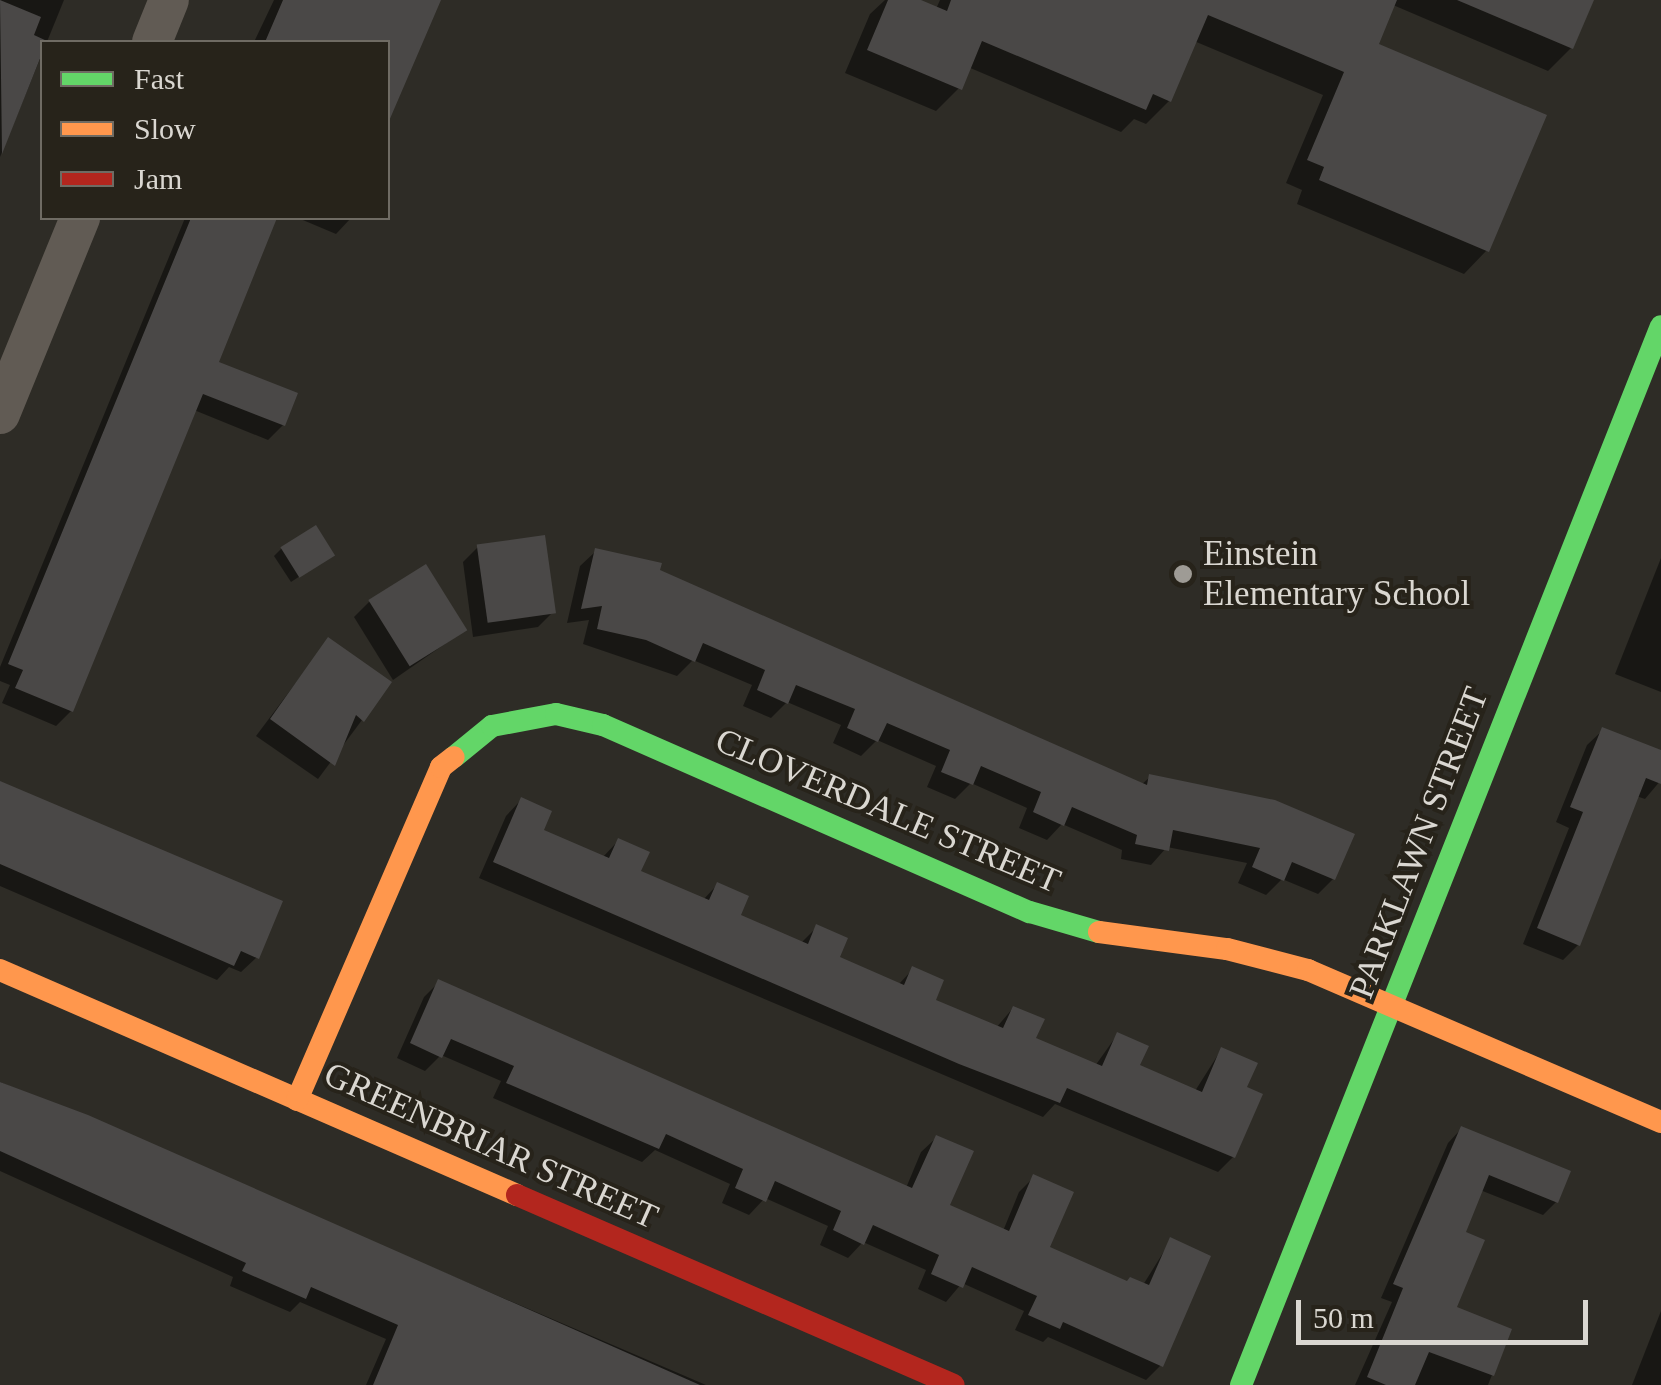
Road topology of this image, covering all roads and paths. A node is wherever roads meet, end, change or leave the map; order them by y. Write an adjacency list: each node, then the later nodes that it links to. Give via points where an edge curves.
1 (169, 0): 2 (street)
2 (153, 40)
3 (79, 220): 5 (street)
4 (1661, 326): 7 (street, PARKLAWN STREET)
5 (0, 414)
6 (0, 970): 8 (street, GREENBRIAR STREET)
7 (1394, 1005): 8 (street, CLOVERDALE STREET, via 1268,958 1094,931 1030,912 602,726 556,714 528,715 492,726 441,768); 9 (street, CLOVERDALE STREET); 11 (street, PARKLAWN STREET)
8 (297, 1100): 10 (street, GREENBRIAR STREET)
9 (1661, 1122)
10 (953, 1385)
11 (1241, 1385)

